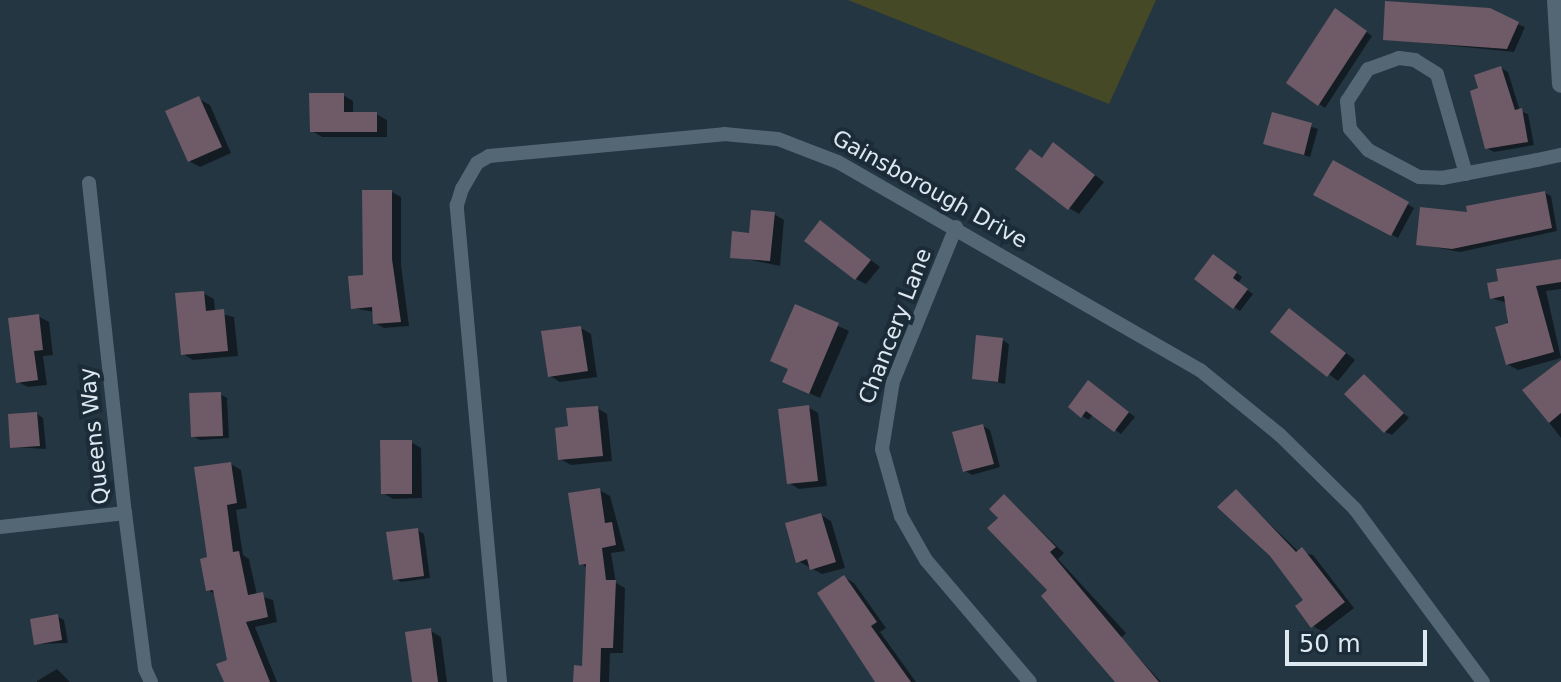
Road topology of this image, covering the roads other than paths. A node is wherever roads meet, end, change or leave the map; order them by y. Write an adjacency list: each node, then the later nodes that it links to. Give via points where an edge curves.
1 (1556, 0): 2 (street)
2 (1559, 28): 3 (street)
3 (1561, 84)
4 (1561, 155): 5 (street)
5 (1466, 174): 5 (street, via 1419,177 1356,140 1346,115 1347,101 1368,69 1399,58 1415,60 1437,74)
6 (89, 183): 8 (street, Queens Way)
7 (956, 227): 11 (street, Gainsborough Drive, via 838,162 778,139 724,134 650,139 526,150 477,163 457,205); 12 (street, Chancery Lane, via 893,381 882,449 901,516 926,560); 13 (street, Gainsborough Drive, via 1200,370 1260,417 1355,509)
8 (125, 513): 9 (street); 10 (street, Queens Way)
9 (0, 527)
10 (151, 682)
11 (500, 682)
12 (1030, 682)
13 (1483, 682)

